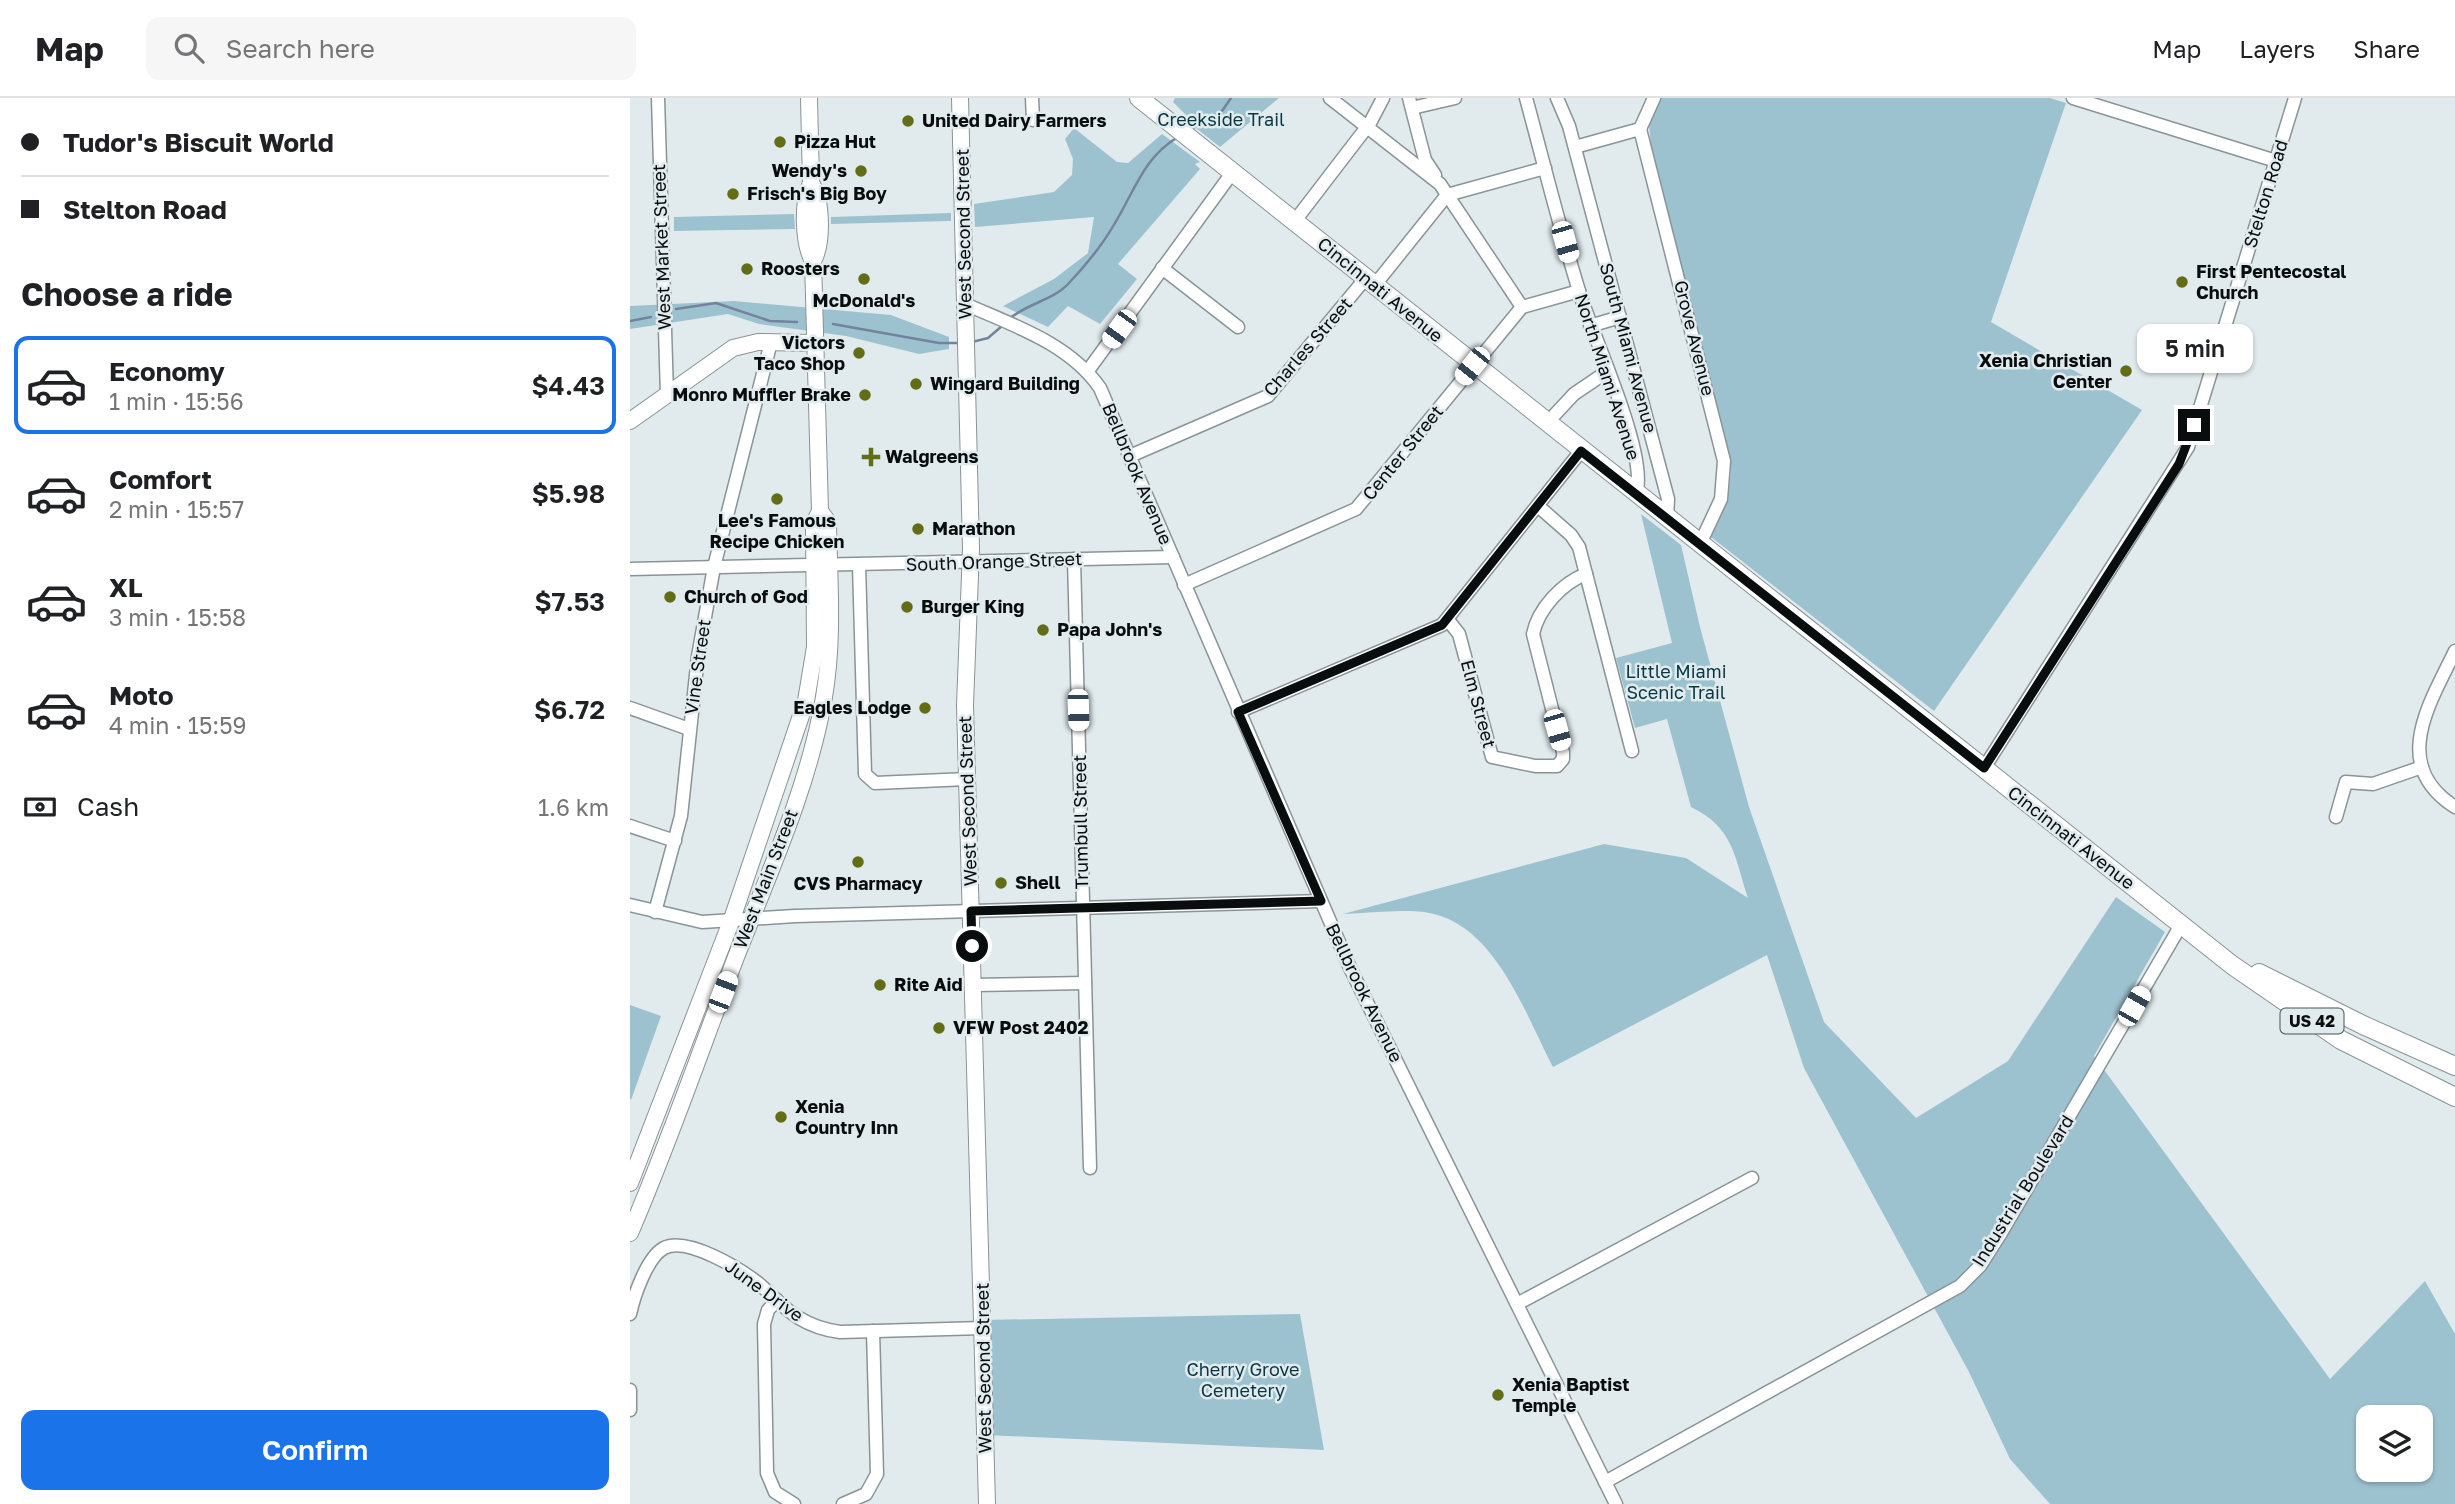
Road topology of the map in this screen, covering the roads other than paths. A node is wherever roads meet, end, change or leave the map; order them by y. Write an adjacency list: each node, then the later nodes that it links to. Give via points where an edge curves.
1 (658, 98): 37 (street, West Market Street)
2 (809, 98): 33 (main road, West Main Street, via 811,183 806,193)
3 (960, 98): 27 (main road, West Second Street)
4 (1032, 98): 15 (street)
5 (1139, 98): 21 (highway, Cincinnati Avenue / US 42)
6 (1330, 98): 16 (street)
7 (1384, 98): 16 (street)
8 (1455, 98): 14 (street)
9 (1526, 98): 20 (street, North Miami Avenue)
10 (1557, 98): 18 (street, South Miami Avenue)
11 (1654, 98): 17 (street)
12 (2073, 98): 19 (street)
13 (2295, 98): 19 (street, Stelton Road)
14 (1410, 103): 22 (street, via 1425,160)
15 (1033, 120)
16 (1368, 126): 22 (street); 23 (street)
17 (1640, 129): 18 (street); 45 (street, Grove Avenue, via 1724,461 1721,499)
18 (1575, 147): 29 (street, South Miami Avenue)
19 (2276, 161): 61 (street, Stelton Road, via 2188,447)
20 (1545, 168): 22 (street); 26 (street, North Miami Avenue)
21 (1232, 173): 23 (highway, Cincinnati Avenue / US 42); 24 (street)
22 (1444, 189): 25 (street, Charles Street); 28 (street)
23 (1294, 222): 25 (highway, Cincinnati Avenue / US 42)
24 (1162, 268): 31 (street); 36 (street)
25 (1369, 283): 34 (highway, Cincinnati Avenue / US 42); 41 (street, Charles Street, via 1268,396)
26 (1579, 291): 28 (street); 30 (street, North Miami Avenue)
27 (965, 304): 36 (street, Bellbrook Avenue, via 1049,343); 48 (main road, West Second Street)
28 (1522, 307): 34 (street, Center Street)
29 (1619, 317): 30 (street); 44 (street, South Miami Avenue, via 1668,499)
30 (1590, 326): 35 (street, North Miami Avenue)
31 (1238, 327)
32 (771, 342): 33 (main road); 37 (main road, via 733,348); 51 (street, Vine Street)
33 (815, 343): 49 (main road, West Main Street, via 820,511 814,523)
34 (1474, 365): 39 (highway, Cincinnati Avenue / US 42); 54 (street, Center Street, via 1356,509)
35 (1608, 371): 39 (street, via 1574,394); 42 (street, North Miami Avenue, via 1639,476)
36 (1087, 372): 41 (street, Bellbrook Avenue, via 1103,394)
37 (667, 395): 38 (main road)
38 (630, 421)
39 (1547, 424): 40 (highway, Cincinnati Avenue / US 42)
40 (1581, 451): 42 (highway, Cincinnati Avenue / US 42); 43 (street)
41 (1130, 456): 46 (street, Bellbrook Avenue)
42 (1636, 493): 44 (highway, Cincinnati Avenue / US 42)
43 (1538, 506): 53 (street, via 1575,539); 55 (street)
44 (1667, 518): 45 (highway, Cincinnati Avenue / US 42)
45 (1699, 544): 61 (highway, Cincinnati Avenue / US 42)
46 (1173, 557): 47 (street, South Orange Street); 54 (street, Bellbrook Avenue)
47 (1074, 559): 48 (street, South Orange Street); 70 (street, Trumbull Street)
48 (971, 563): 50 (street, South Orange Street); 63 (main road, West Second Street, via 965,679)
49 (822, 565): 50 (street, South Orange Street); 51 (street, South Orange Street); 73 (main road, West Main Street, via 830,644 821,713); 74 (main road, West Main Street, via 809,688)
50 (859, 565): 63 (street, via 864,774 875,783)
51 (714, 567): 52 (street, South Orange Street); 59 (street, Vine Street)
52 (630, 569)
53 (1586, 574): 55 (street, Elm Street, via 1555,596 1533,634 1563,752 1557,766 1492,757 1459,634); 60 (street)
54 (1184, 585): 58 (street, Bellbrook Avenue)
55 (1448, 620): 58 (street)
56 (2455, 651): 62 (street, via 2420,729)
57 (630, 708): 59 (street)
58 (1238, 712): 68 (street, Bellbrook Avenue)
59 (690, 729): 67 (street, Vine Street)
60 (1632, 751)
61 (1984, 768): 75 (highway, Cincinnati Avenue / US 42)
62 (2422, 768): 64 (street, via 2435,790); 65 (street, via 2373,784 2346,782)
63 (968, 779): 71 (main road, West Second Street)
64 (2455, 807)
65 (2336, 817)
66 (630, 826): 67 (street)
67 (675, 841): 72 (street, Vine Street)
68 (1321, 901): 70 (street); 85 (street, Bellbrook Avenue)
69 (630, 905): 72 (street)
70 (1084, 909): 71 (street); 76 (street, Trumbull Street)
71 (971, 911): 73 (street); 77 (main road, West Second Street)
72 (655, 912): 74 (street, via 693,922)
73 (751, 918): 74 (street); 83 (main road, West Main Street, via 697,1069)
74 (732, 919): 82 (main road, West Main Street)
75 (2181, 925): 78 (highway, Cincinnati Avenue / US 42, via 2265,977); 79 (highway, Cincinnati Avenue / US 42, via 2341,1040); 91 (street, Industrial Boulevard, via 2001,1233 1980,1266 1960,1286)
76 (1085, 984): 77 (street); 80 (street, Trumbull Street)
77 (974, 985): 87 (main road, West Second Street)
78 (2455, 1066)
79 (2455, 1097)
80 (1090, 1168)
81 (1752, 1178): 85 (street)
82 (630, 1183)
83 (630, 1233)
84 (777, 1300): 86 (street, June Drive, via 724,1261 671,1245 653,1259); 88 (street, June Drive, via 818,1328); 92 (street, via 764,1325 767,1473 775,1492)
85 (1517, 1304): 91 (street, Bellbrook Avenue)
86 (630, 1314)
87 (983, 1328): 88 (street, June Drive); 94 (main road, West Second Street)
88 (873, 1331): 93 (street, via 877,1474 866,1494)
89 (630, 1390): 90 (street)
90 (630, 1410)
91 (1605, 1482): 95 (street, Bellbrook Avenue)
92 (794, 1504)
93 (843, 1504)
94 (987, 1504)
95 (1616, 1504)

